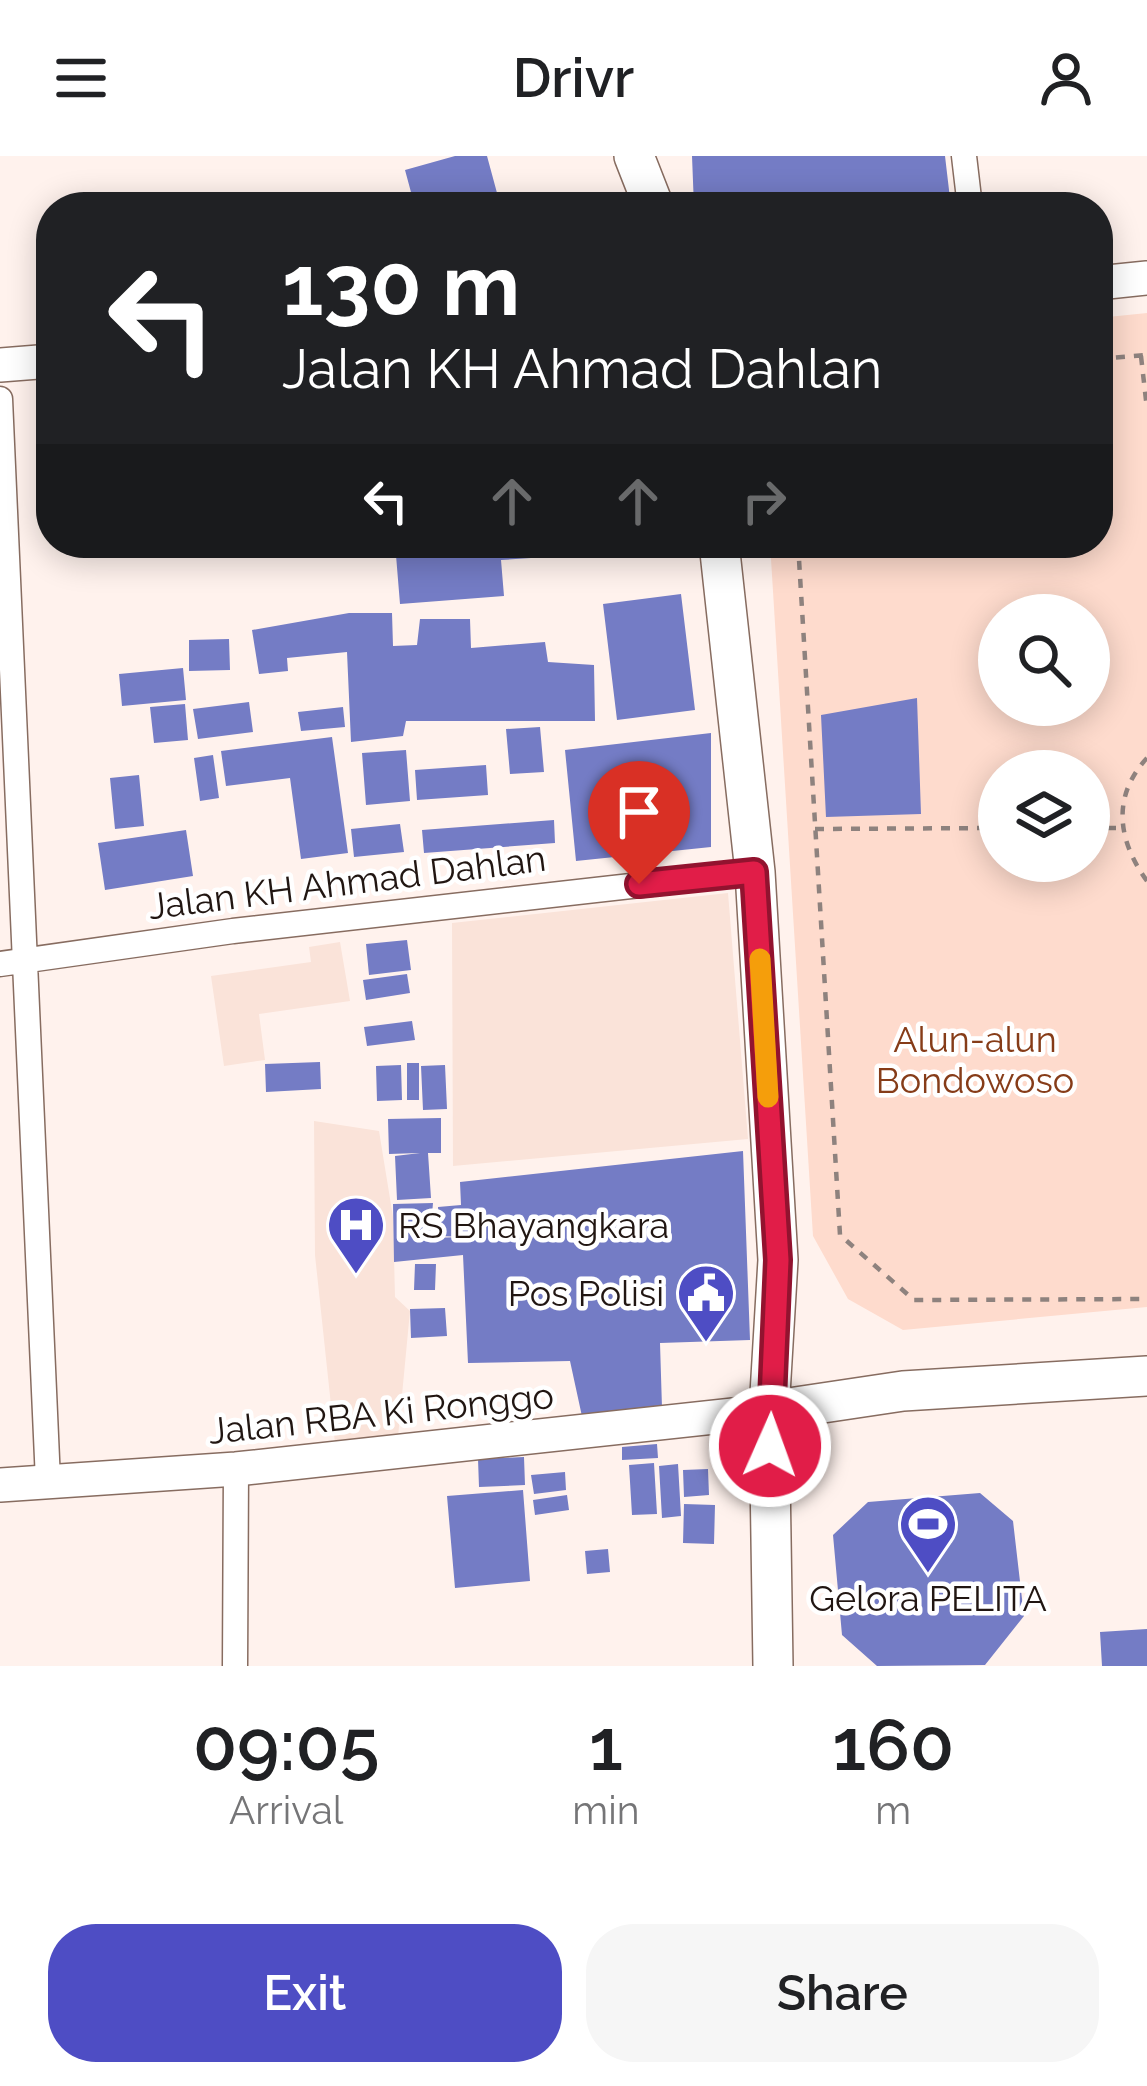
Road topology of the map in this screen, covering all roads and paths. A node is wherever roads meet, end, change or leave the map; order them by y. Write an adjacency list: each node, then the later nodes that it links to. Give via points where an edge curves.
1 (634, 156): 3 (main road)
2 (964, 156): 4 (street)
3 (648, 192)
4 (968, 192)
5 (1147, 278): 6 (main road)
6 (1113, 281)
7 (1144, 355): 8 (path); 12 (path)
8 (1113, 357)
9 (36, 362): 10 (main road)
10 (0, 365)
11 (0, 399): 22 (street)
12 (1147, 410)
13 (721, 558): 20 (main road)
14 (800, 558): 19 (path)
15 (1147, 758): 18 (path, via 1123,798)
16 (978, 828): 19 (path)
17 (1110, 828): 18 (path)
18 (1121, 828): 21 (path)
19 (815, 829): 23 (path, via 840,1235 914,1300)
20 (754, 872): 22 (street, Jalan KH Ahmad Dahlan); 25 (main road, via 778,1260)
21 (1147, 881)
22 (11, 962): 27 (street)
23 (1147, 1299)
24 (1147, 1376): 25 (main road, via 903,1391)
25 (769, 1411): 26 (main road, Jalan RBA Ki Ronggo); 30 (main road)
26 (236, 1468): 27 (main road, Jalan RBA Ki Ronggo); 29 (street)
27 (48, 1481): 28 (main road, Jalan RBA Ki Ronggo)
28 (0, 1485)
29 (235, 1666)
30 (773, 1666)

